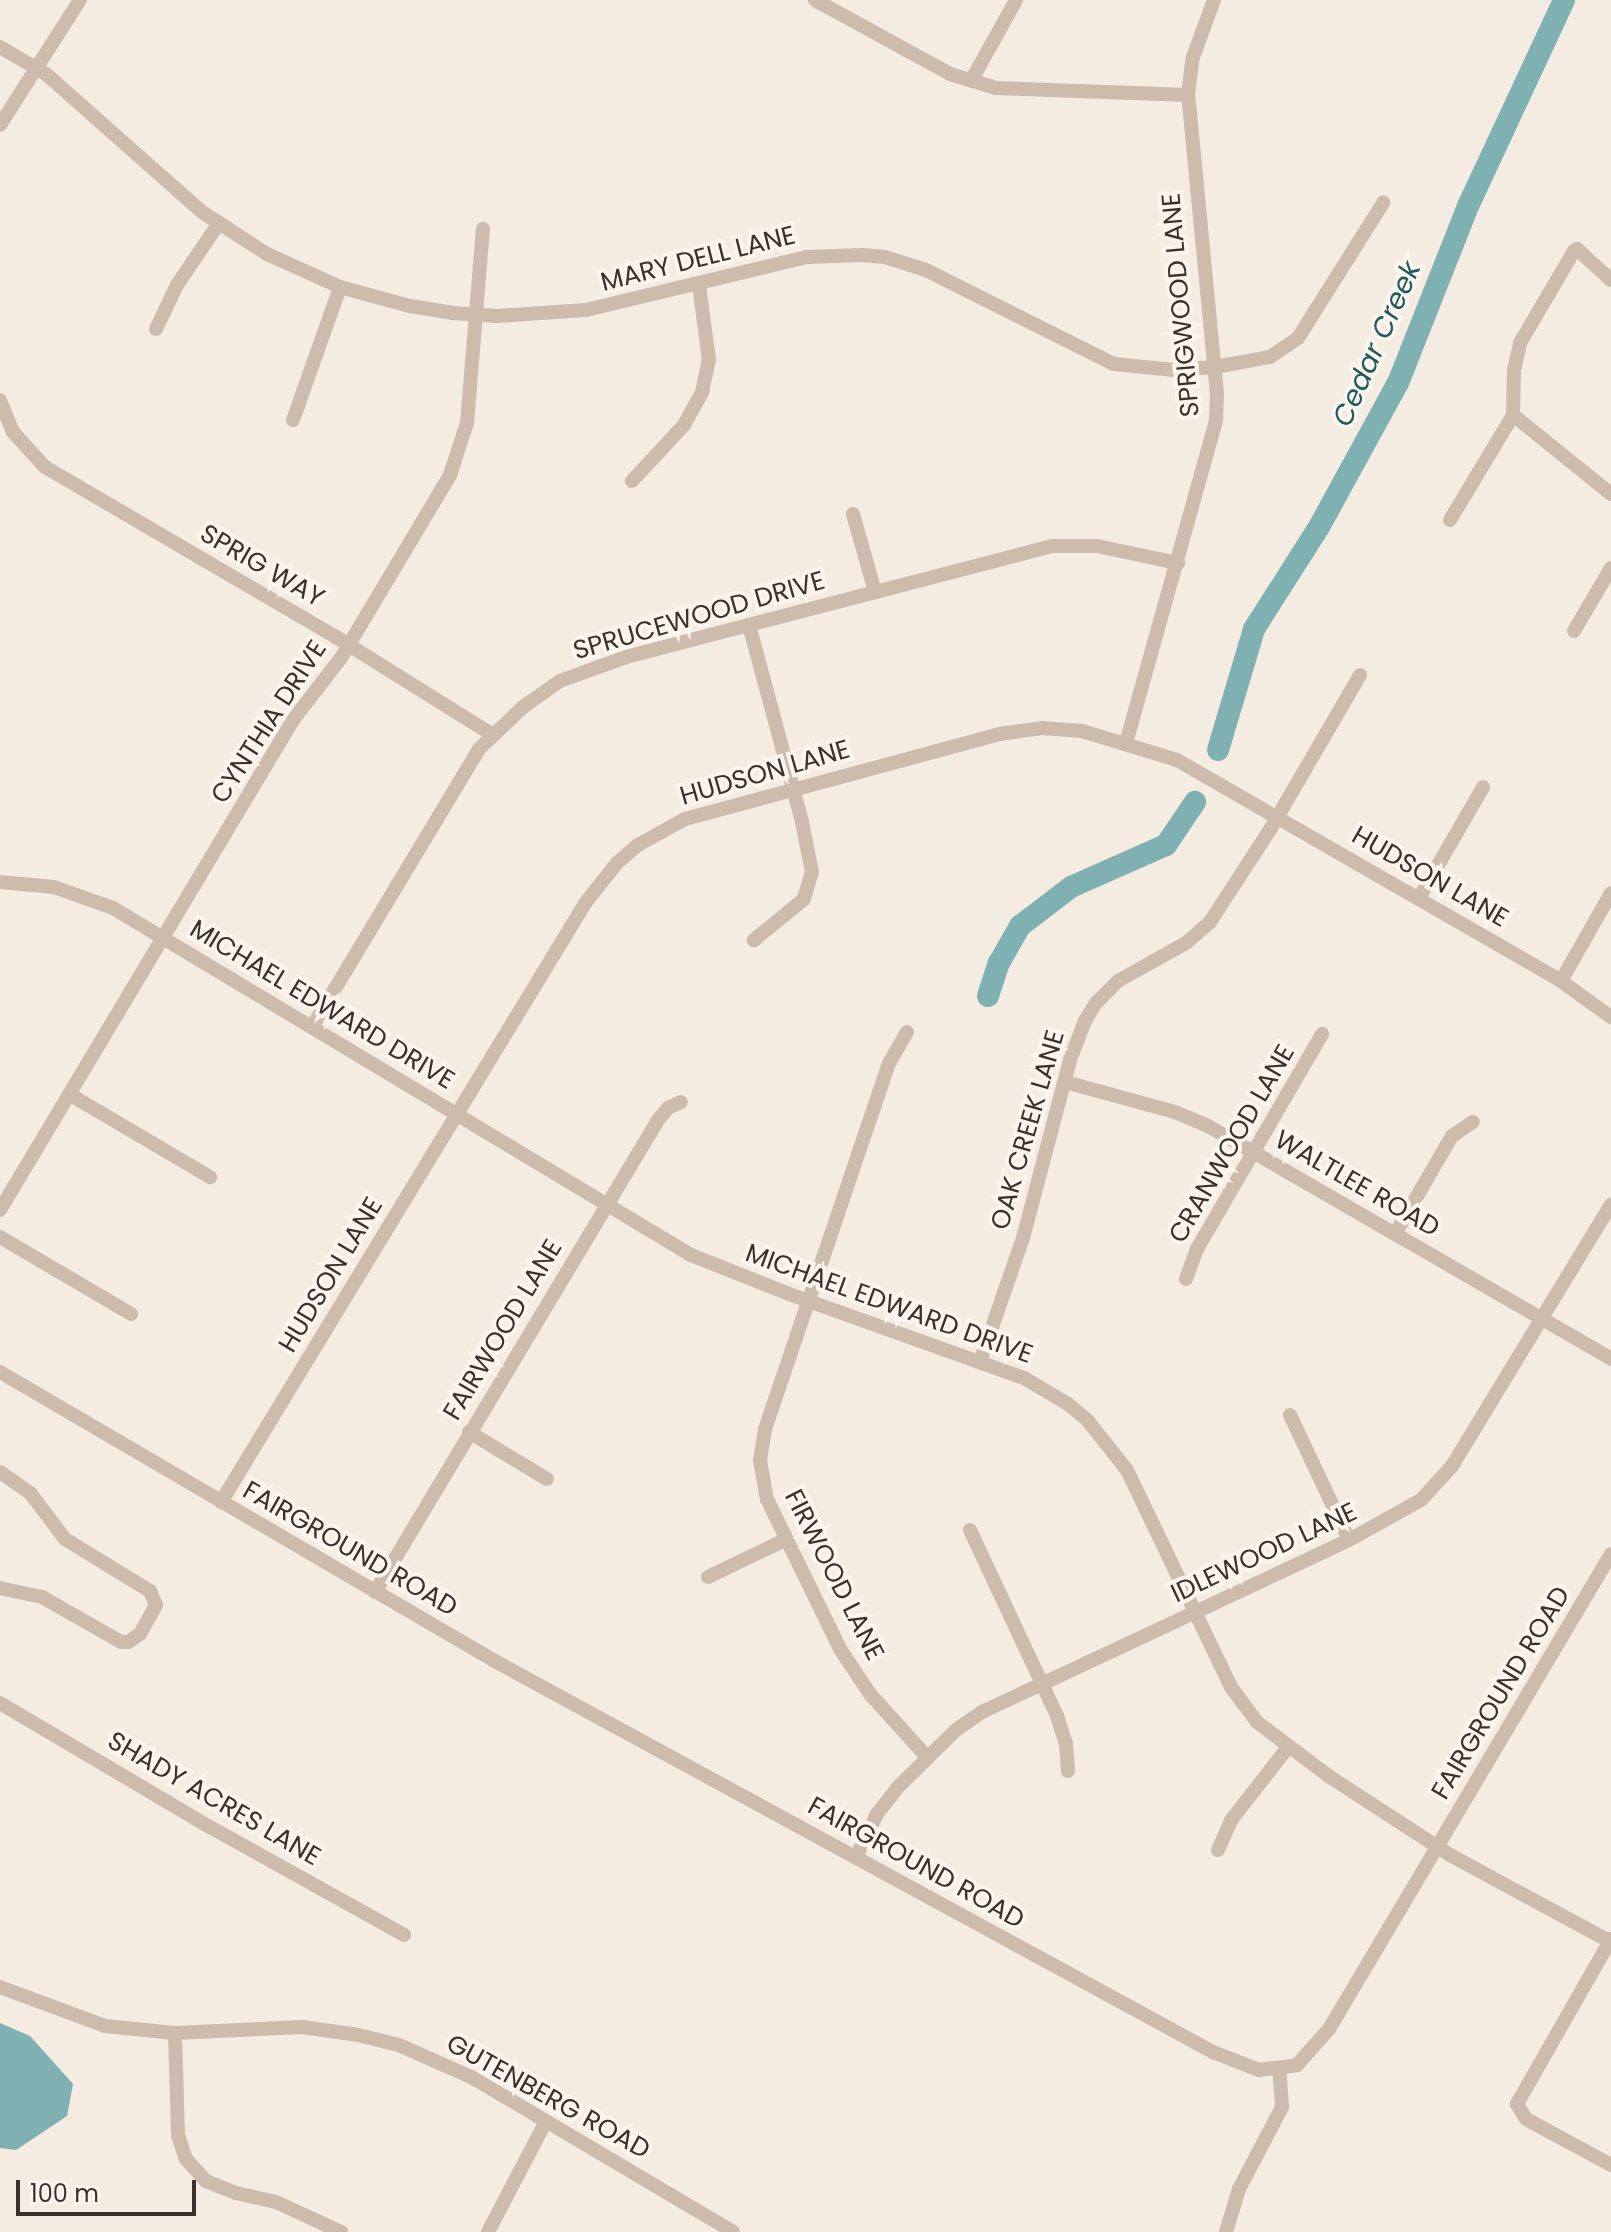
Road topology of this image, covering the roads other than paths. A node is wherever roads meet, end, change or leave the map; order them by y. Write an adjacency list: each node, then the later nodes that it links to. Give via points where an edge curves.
1 (80, 0): 6 (street)
2 (815, 0): 7 (street)
3 (1016, 0): 7 (street)
4 (1214, 0): 8 (street, SPRIGWOOD LANE, via 1193,57)
5 (0, 47): 6 (street, MARY DELL LANE)
6 (36, 67): 9 (street); 11 (street, MARY DELL LANE)
7 (971, 81): 8 (street, via 996,88)
8 (1188, 95): 18 (street, SPRIGWOOD LANE)
9 (0, 125)
10 (1383, 203): 18 (street, MARY DELL LANE, via 1316,314 1290,346 1270,357)
11 (219, 223): 15 (street, MARY DELL LANE, via 267,254); 17 (street, via 177,285)
12 (483, 229): 16 (street, CYNTHIA DRIVE)
13 (1611, 280): 20 (street, via 1577,249 1520,343)
14 (699, 285): 16 (street, MARY DELL LANE, via 586,310); 18 (street, MARY DELL LANE, via 806,257 885,257 926,270 1114,364 1174,370); 22 (street, via 709,360 702,392 684,425)
15 (340, 287): 16 (street, MARY DELL LANE, via 410,306); 21 (street)
16 (474, 315): 31 (street, CYNTHIA DRIVE, via 467,423 456,462)
17 (156, 329)
18 (1215, 367): 26 (street, SPRIGWOOD LANE, via 1216,421)
19 (0, 400): 31 (street, SPRIG WAY, via 13,432 45,467)
20 (1513, 415): 23 (street); 25 (street)
21 (293, 420)
22 (632, 481)
23 (1611, 494)
24 (853, 514): 28 (street)
25 (1450, 520)
26 (1178, 563): 28 (street, SPRUCEWOOD DRIVE, via 1066,543); 34 (street, SPRIGWOOD LANE)
27 (1611, 568): 30 (street)
28 (875, 592): 29 (street, SPRUCEWOOD DRIVE)
29 (749, 625): 33 (street, SPRUCEWOOD DRIVE, via 626,657 560,681); 36 (street)
30 (1574, 631)
31 (349, 645): 33 (street, SPRIG WAY); 41 (street, CYNTHIA DRIVE, via 293,720)
32 (1360, 675): 37 (street, OAK CREEK LANE)
33 (493, 735): 45 (street, SPRUCEWOOD DRIVE, via 479,749)
34 (1126, 743): 36 (street, HUDSON LANE, via 1058,728 1024,729); 37 (street, HUDSON LANE, via 1177,760)
35 (1483, 787): 40 (street)
36 (793, 788): 42 (street, via 811,881 794,910); 51 (street, HUDSON LANE, via 685,819 617,863 586,902)
37 (1278, 816): 40 (street, HUDSON LANE); 48 (street, OAK CREEK LANE, via 1210,922 1186,943 1118,981 1096,1003 1075,1043)
38 (0, 882): 41 (street, MICHAEL EDWARD DRIVE, via 75,892)
39 (1611, 893): 43 (street)
40 (1419, 898): 43 (street, HUDSON LANE)
41 (163, 936): 45 (street, MICHAEL EDWARD DRIVE); 49 (street, CYNTHIA DRIVE)
42 (754, 940)
43 (1561, 981): 44 (street, HUDSON LANE)
44 (1611, 1017)
45 (312, 1027): 51 (street, MICHAEL EDWARD DRIVE)
46 (907, 1032): 61 (street, FIRWOOD LANE, via 889,1063)
47 (1322, 1034): 53 (street, CRANWOOD LANE)
48 (1065, 1082): 53 (street, WALTLEE ROAD, via 1175,1112); 65 (street, OAK CREEK LANE, via 1023,1238)
49 (69, 1094): 54 (street); 57 (street, CYNTHIA DRIVE)
50 (681, 1102): 56 (street, FAIRWOOD LANE, via 661,1115)
51 (456, 1114): 56 (street, MICHAEL EDWARD DRIVE); 71 (street, HUDSON LANE)
52 (1473, 1122): 58 (street, via 1452,1136)
53 (1254, 1151): 58 (street, WALTLEE ROAD); 60 (street, CRANWOOD LANE, via 1197,1249)
54 (210, 1177)
55 (1611, 1204): 63 (street, IDLEWOOD LANE)
56 (606, 1205): 61 (street, MICHAEL EDWARD DRIVE, via 691,1255); 68 (street, FAIRWOOD LANE)
57 (0, 1210)
58 (1395, 1234): 63 (street, WALTLEE ROAD)
59 (0, 1237): 62 (street)
60 (1186, 1279)
61 (810, 1302): 65 (street, MICHAEL EDWARD DRIVE); 73 (street, FIRWOOD LANE, via 761,1451 762,1483)
62 (131, 1314)
63 (1540, 1318): 64 (street, WALTLEE ROAD); 74 (street, IDLEWOOD LANE, via 1444,1477 1407,1510)
64 (1611, 1359)
65 (980, 1362): 79 (street, MICHAEL EDWARD DRIVE, via 1038,1385 1068,1404 1117,1454)
66 (0, 1372): 71 (street, FAIRGROUND ROAD)
67 (1290, 1415): 74 (street)
68 (469, 1432): 70 (street); 78 (street, FAIRWOOD LANE)
69 (0, 1472): 77 (street, via 31,1494 65,1539 150,1591 156,1605 140,1634 121,1642 42,1597)
70 (547, 1479)
71 (221, 1502): 78 (street, FAIRGROUND ROAD)
72 (970, 1530): 80 (street)
73 (785, 1540): 76 (street); 83 (street, FIRWOOD LANE, via 851,1668)
74 (1349, 1540): 79 (street, IDLEWOOD LANE)
75 (1611, 1554): 85 (street, FAIRGROUND ROAD)
76 (708, 1577)
77 (0, 1588)
78 (375, 1592): 87 (street, FAIRGROUND ROAD)
79 (1196, 1612): 80 (street, IDLEWOOD LANE); 82 (street, MICHAEL EDWARD DRIVE, via 1244,1708)
80 (1042, 1685): 83 (street, IDLEWOOD LANE, via 982,1712); 84 (street, via 1062,1730)
81 (0, 1703): 88 (street, SHADY ACRES LANE)
82 (1288, 1747): 85 (street, MICHAEL EDWARD DRIVE); 86 (street, via 1232,1819)
83 (927, 1757): 87 (street, IDLEWOOD LANE, via 884,1804)
84 (1068, 1771)
85 (1437, 1846): 89 (street, MICHAEL EDWARD DRIVE); 92 (street, FAIRGROUND ROAD, via 1329,2029 1297,2065)
86 (1218, 1850)
87 (856, 1857): 92 (street, FAIRGROUND ROAD, via 1222,2056 1259,2070)
88 (404, 1935)
89 (1611, 1941): 94 (street, via 1517,2108 1526,2119)
90 (0, 1987): 91 (street, GUTENBERG ROAD, via 105,2026)
91 (175, 2033): 93 (street, GUTENBERG ROAD, via 302,2027 358,2035 451,2067); 95 (street, via 178,2135 186,2159 206,2181 276,2202)
92 (1279, 2068): 98 (street, via 1282,2107 1239,2189)
93 (546, 2121): 96 (street); 97 (street, GUTENBERG ROAD)
94 (1611, 2165)
95 (341, 2232)
96 (488, 2232)
97 (733, 2232)
98 (1226, 2232)

